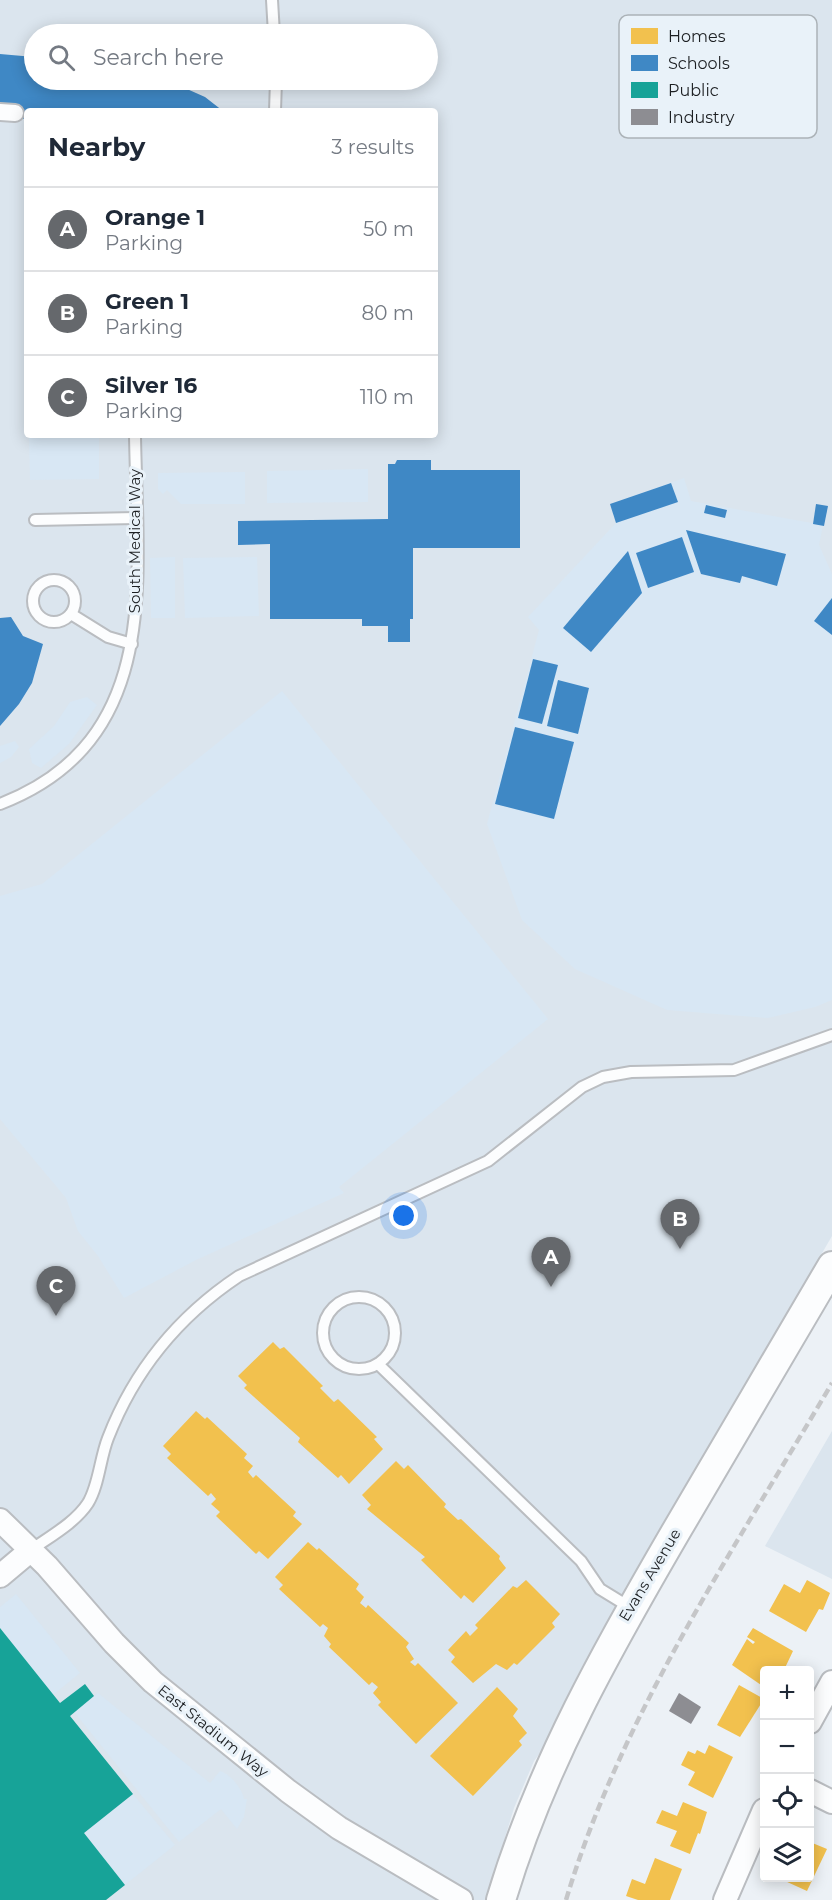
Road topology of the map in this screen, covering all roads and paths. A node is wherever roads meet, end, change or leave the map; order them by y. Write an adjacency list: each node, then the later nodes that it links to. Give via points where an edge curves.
1 (272, 0): 2 (lane)
2 (273, 24)
3 (276, 90): 4 (lane)
4 (275, 108)
5 (135, 438): 6 (lane, South Medical Way)
6 (136, 518): 7 (lane); 9 (lane, South Medical Way, via 137,603)
7 (35, 520)
8 (71, 614): 8 (lane, via 76,600 66,583 46,581 35,590 32,604 39,617 52,622); 9 (lane, via 108,637)
9 (132, 644): 10 (lane, South Medical Way, via 114,701 88,742 51,777)
10 (0, 804)
11 (832, 1035): 15 (lane, via 734,1070 631,1072 603,1077 582,1087 488,1161 239,1276 182,1322 153,1356 114,1421 88,1503)
12 (832, 1266): 17 (street, Evans Avenue)
13 (378, 1364): 13 (lane, via 393,1347 394,1324 390,1314 373,1299 361,1297 340,1303 330,1311 324,1328 326,1346 342,1364 354,1368); 17 (lane, via 581,1561 600,1589)
14 (0, 1520): 15 (street, East Stadium Way)
15 (31, 1550): 16 (street); 23 (street, East Stadium Way, via 153,1682 339,1828)
16 (0, 1576)
17 (631, 1608): 24 (street, Evans Avenue, via 549,1766)
18 (832, 1682): 19 (street)
19 (811, 1720)
20 (814, 1793): 21 (street)
21 (832, 1802)
22 (760, 1821): 25 (street)
23 (461, 1900)
24 (501, 1900)
25 (725, 1900)

